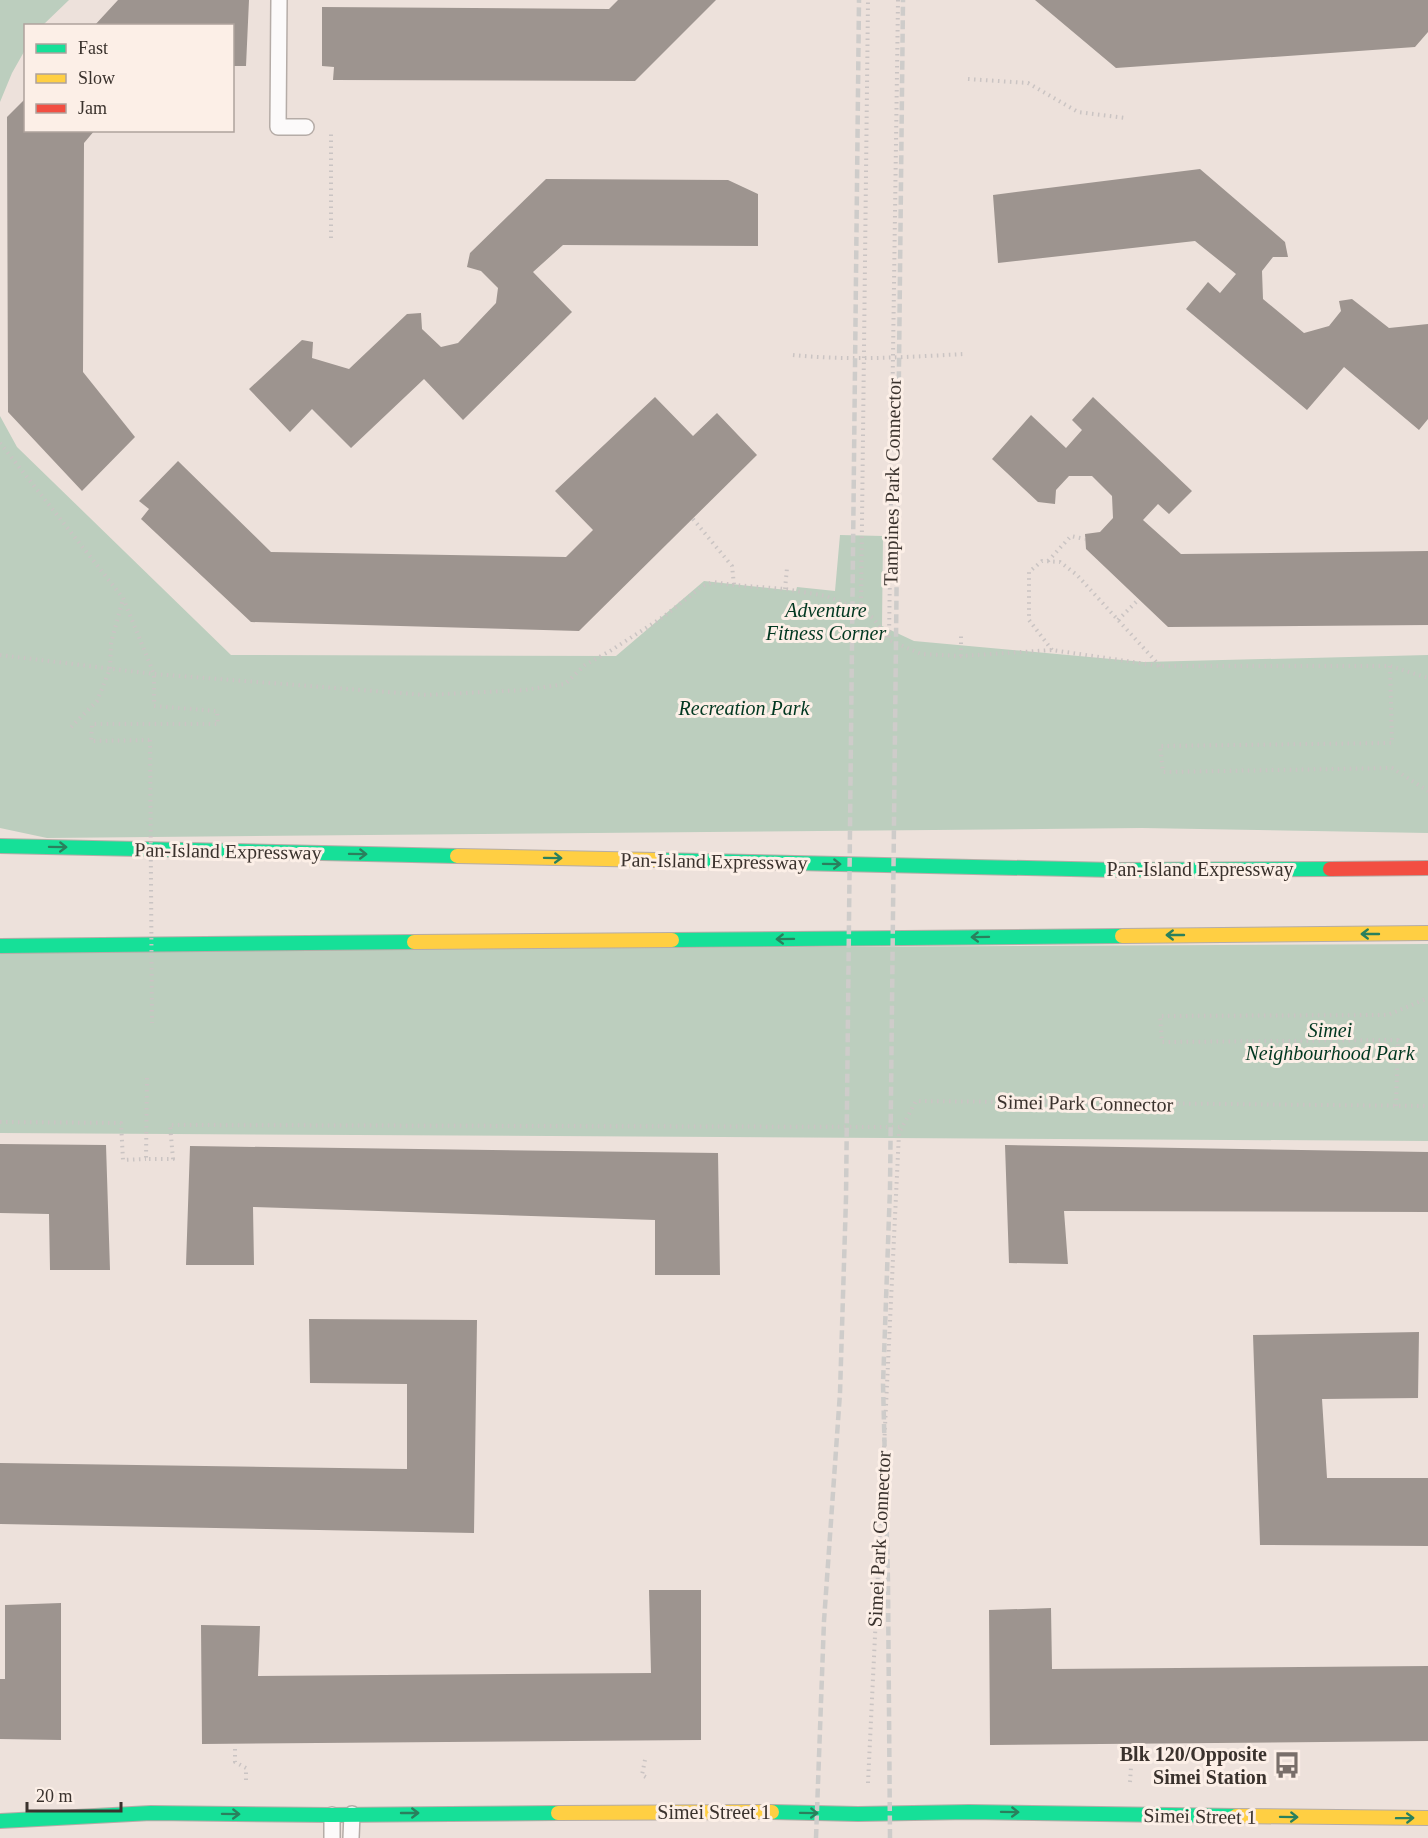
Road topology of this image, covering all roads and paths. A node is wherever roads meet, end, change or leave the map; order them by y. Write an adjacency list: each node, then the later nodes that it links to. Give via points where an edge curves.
1 (279, 0): 6 (lane, via 278,127)
2 (868, 0): 12 (path)
3 (898, 0): 11 (path, Tampines Park Connector)
4 (968, 79): 5 (path, via 1028,83 1078,112)
5 (1126, 118)
6 (306, 127)
7 (331, 127): 8 (path)
8 (331, 238)
9 (964, 354): 11 (path)
10 (793, 355): 12 (path)
11 (894, 358): 12 (path); 25 (path, Tampines Park Connector)
12 (864, 359): 22 (path)
13 (0, 443): 20 (path)
14 (693, 519): 18 (path, via 732,566)
15 (1085, 539): 16 (path, via 1071,536)
16 (1047, 561): 23 (path, via 1060,562 1077,575); 26 (path, via 1029,572 1029,620)
17 (787, 568): 19 (path)
18 (734, 585): 19 (path); 32 (path, via 713,582 703,586 663,617 585,665 565,684 513,691 426,694)
19 (785, 589): 22 (path, via 826,596)
20 (123, 598): 31 (path, via 111,643); 32 (path)
21 (1139, 599): 23 (path)
22 (861, 610): 25 (path, via 873,618)
23 (1118, 621): 29 (path)
24 (961, 636): 28 (path)
25 (890, 640): 28 (path, via 921,654)
26 (1052, 650): 28 (path); 29 (path)
27 (0, 656): 31 (path)
28 (961, 656)
29 (1160, 666): 30 (path)
30 (1390, 666): 33 (path); 35 (path, via 1392,743 1160,746 1163,772 1392,768)
31 (110, 669): 32 (path); 34 (path, via 98,701)
32 (154, 674): 41 (path, bridge, via 154,706 216,711 218,724 92,724 91,741 150,740)
33 (1428, 678)
34 (71, 727)
35 (1428, 791)
36 (0, 846): 37 (main road, Pan-Island Expressway, one-way to 37, via 1102,870)
37 (1428, 868)
38 (1428, 933): 39 (main road, one-way to 39)
39 (0, 946)
40 (1428, 998): 43 (path, via 1388,1016 1160,1016 1162,1042 1398,1040)
41 (152, 1023)
42 (147, 1078): 47 (path)
43 (1396, 1106): 44 (path); 46 (path, Simei Park Connector, via 916,1101)
44 (1428, 1106)
45 (0, 1122): 47 (path, via 121,1123 123,1160)
46 (903, 1127): 47 (path, via 170,1125 173,1159); 57 (path, Simei Park Connector, via 898,1145)
47 (146, 1159)
48 (235, 1749): 53 (path, via 235,1762 246,1768 246,1781)
49 (1218, 1753): 55 (path)
50 (645, 1760): 52 (path, via 642,1775)
51 (1131, 1767): 54 (path)
52 (653, 1781)
53 (239, 1784)
54 (1130, 1786)
55 (1215, 1787)
56 (352, 1814): 57 (main road, Simei Street 1, one-way to 57); 58 (main road, Simei Street 1); 62 (lane)
57 (868, 1814): 59 (main road, Simei Street 1, one-way to 59, via 969,1812 1382,1824)
58 (332, 1815): 60 (main road, Simei Street 1, one-way to 58, via 151,1813); 61 (lane)
59 (1428, 1818)
60 (0, 1821)
61 (332, 1838)
62 (351, 1838)

